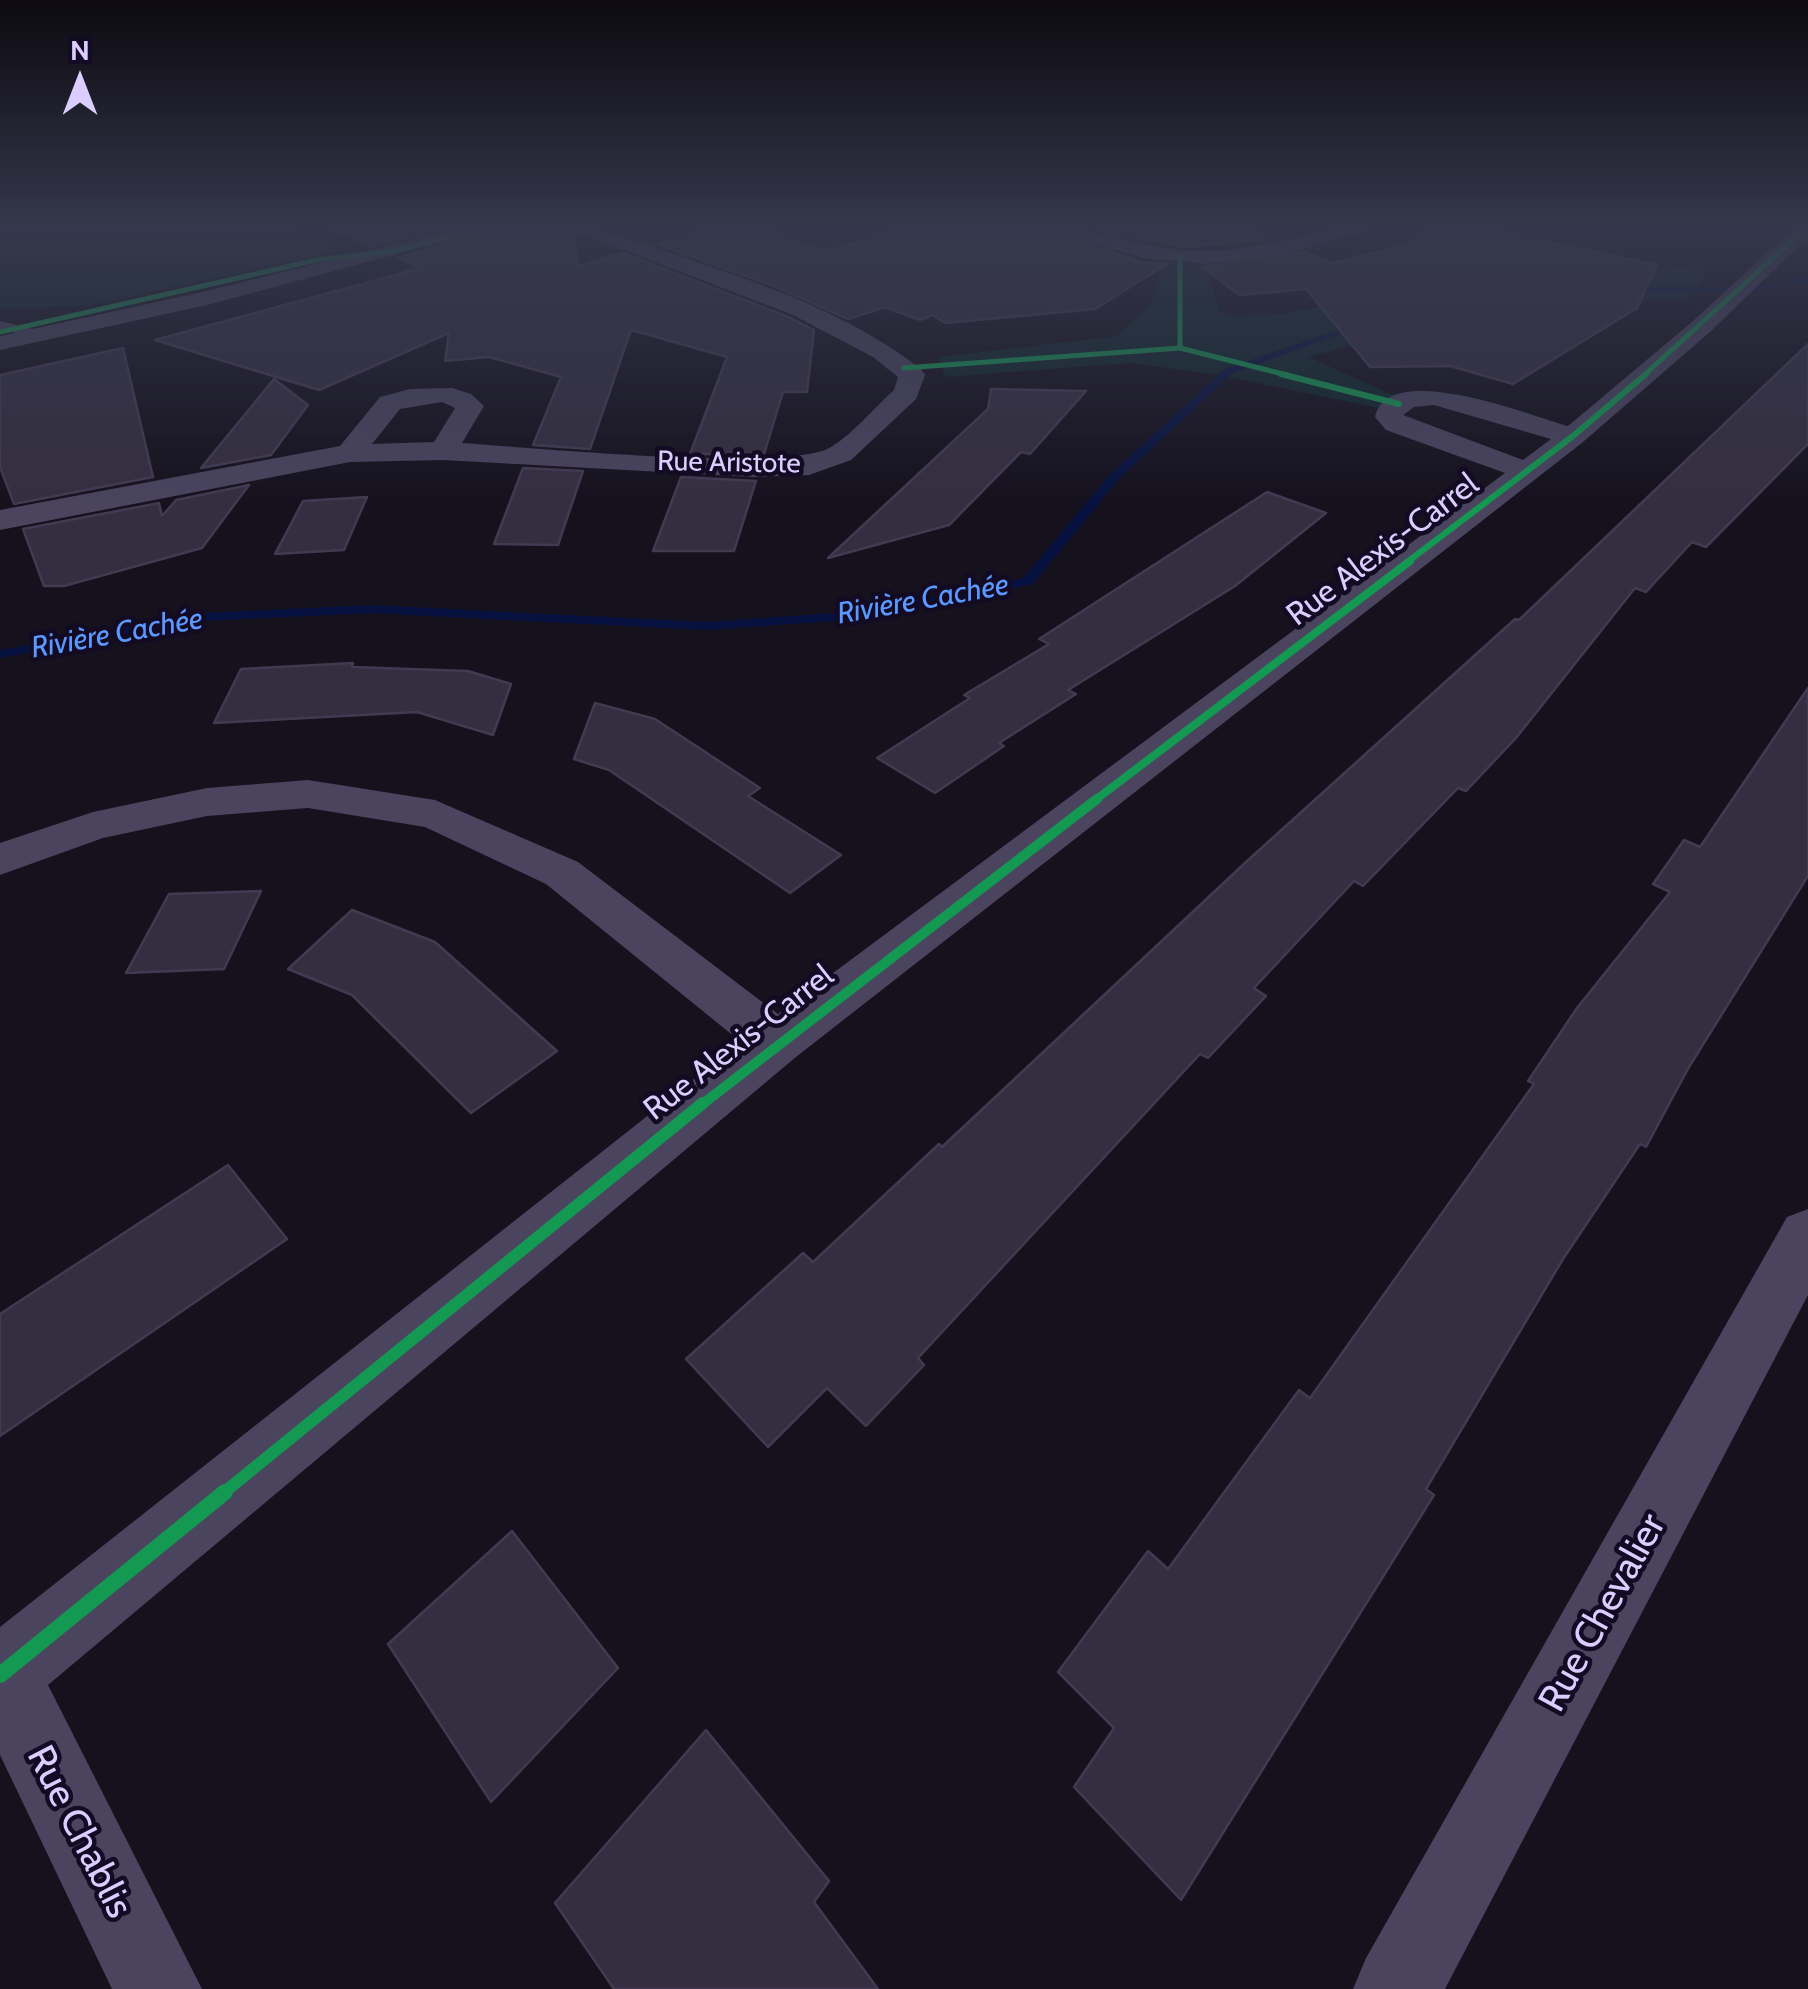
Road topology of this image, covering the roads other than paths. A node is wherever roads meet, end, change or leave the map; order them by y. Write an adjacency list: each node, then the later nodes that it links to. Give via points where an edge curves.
1 (95, 322): 5 (street)
2 (825, 322): 8 (street, Rue Aristote, via 888,353 912,376 907,393 840,454 809,466)
3 (1706, 322): 7 (street, Rue Alexis-Carrel)
4 (0, 325): 5 (lane)
5 (40, 335): 6 (street)
6 (0, 344)
7 (1573, 436): 10 (street, Rue Alexis-Carrel); 10 (street, Rue Alexis-Carrel, via 1435,397 1390,410 1396,424)
8 (443, 451): 9 (street, Rue Aristote); 9 (street, via 470,406 461,397 440,394 390,403)
9 (350, 453): 11 (street, Rue Aristote)
10 (1526, 472): 13 (street, Rue Alexis-Carrel)
11 (0, 520)
12 (0, 860): 13 (street, via 93,826 208,802 308,794 435,814 562,873)
13 (778, 1042): 15 (street, Rue Alexis-Carrel)
14 (1808, 1236): 17 (street, Rue Chevalier)
15 (0, 1674): 16 (street, Rue Chablis)
16 (158, 1989)
17 (1397, 1989)

